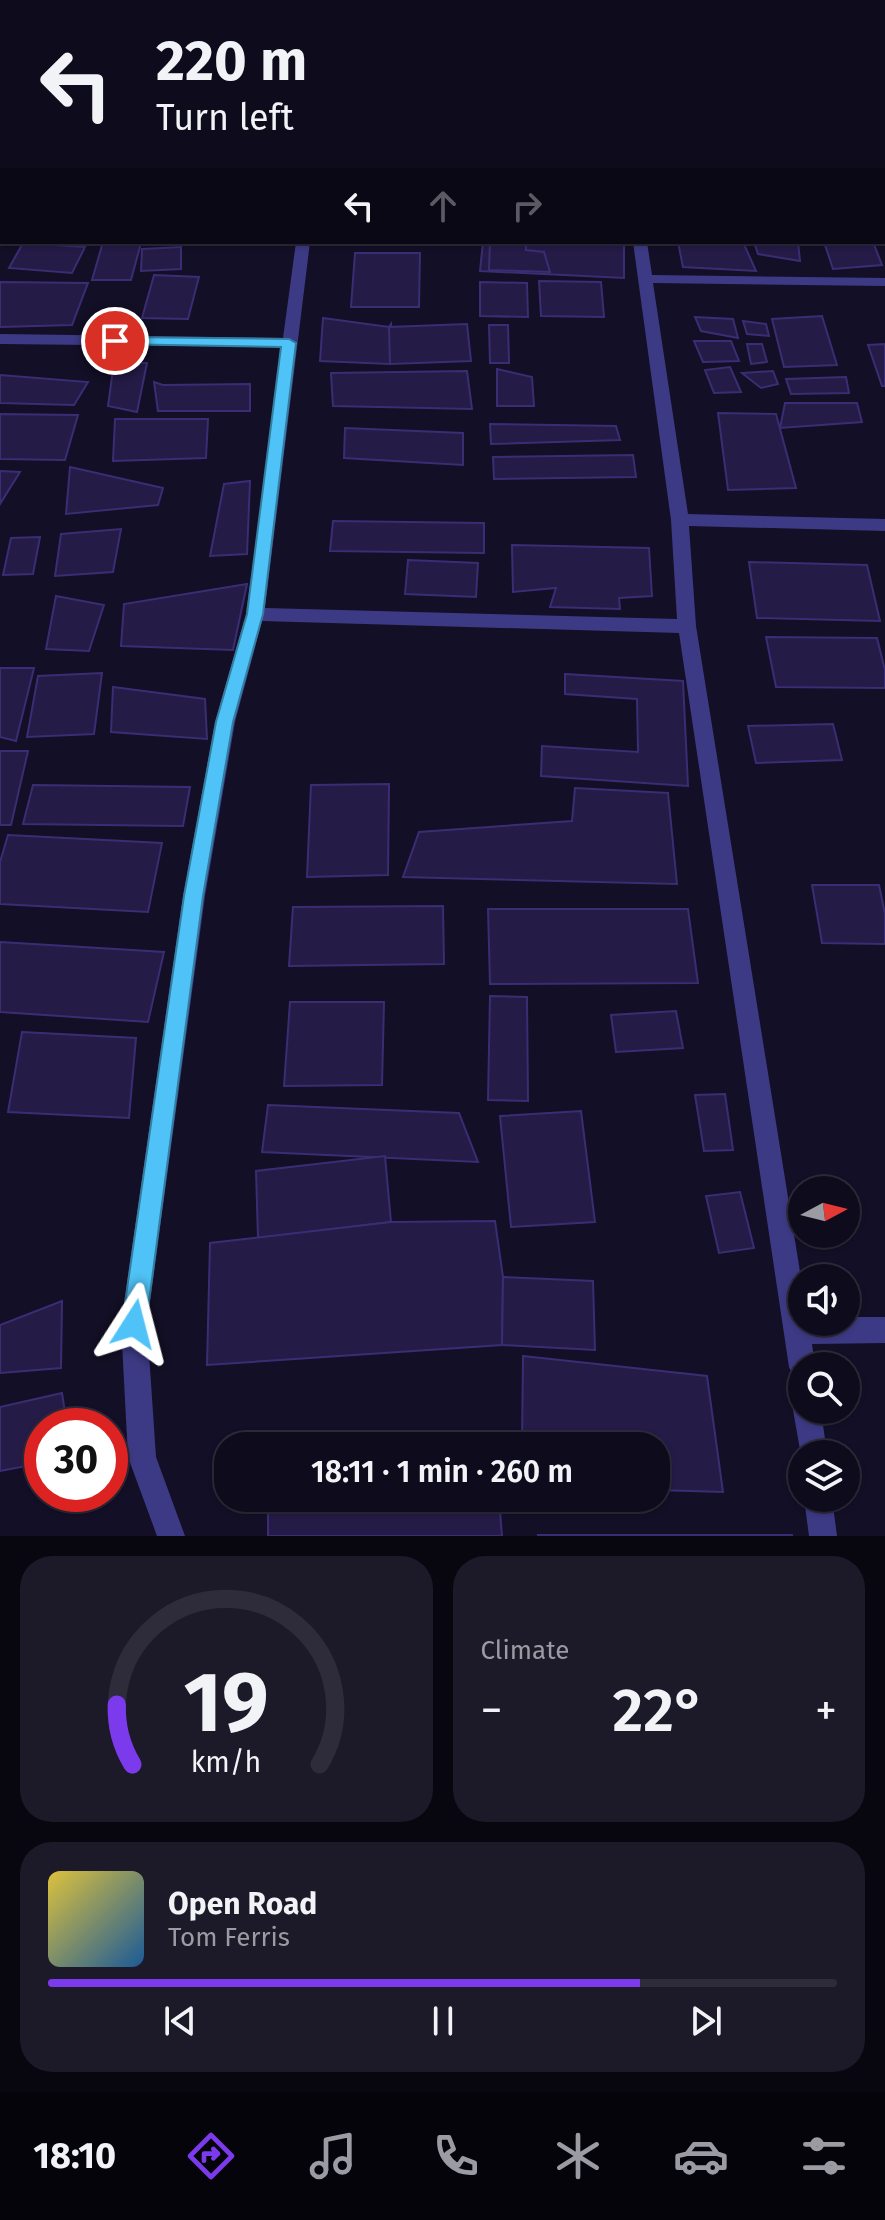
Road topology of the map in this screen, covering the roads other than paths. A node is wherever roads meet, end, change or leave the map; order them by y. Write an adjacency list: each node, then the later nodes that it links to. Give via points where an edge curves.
1 (303, 244): 6 (street)
2 (640, 244): 3 (street)
3 (646, 279): 4 (street); 7 (street)
4 (885, 282)
5 (0, 339): 6 (street)
6 (289, 343): 9 (street)
7 (680, 520): 8 (street); 10 (street)
8 (885, 525)
9 (255, 614): 10 (street); 15 (street, via 225,722 194,896 134,1324 142,1457)
10 (687, 626): 11 (street)
11 (788, 1273)
12 (860, 1330): 13 (street)
13 (885, 1330)
14 (820, 1512): 16 (street)
15 (171, 1536)
16 (823, 1536)

